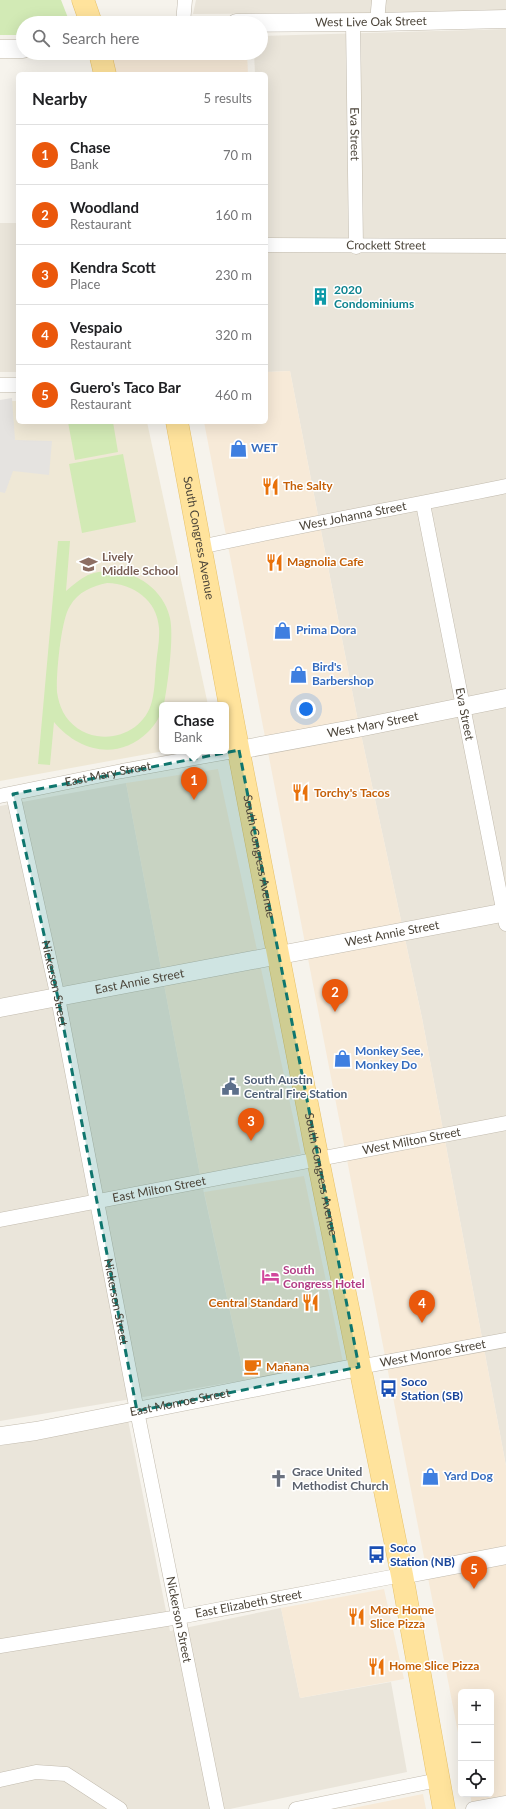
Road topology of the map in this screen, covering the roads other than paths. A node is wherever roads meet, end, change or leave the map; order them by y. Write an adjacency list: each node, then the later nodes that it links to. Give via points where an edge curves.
1 (83, 0): 4 (main road)
2 (185, 0): 5 (street)
3 (379, 0): 8 (street)
4 (89, 16)
5 (184, 16)
6 (506, 19): 8 (street, West Live Oak Street)
7 (353, 22): 8 (street, West Live Oak Street); 9 (street, West Live Oak Street); 16 (street, Eva Street)
8 (377, 22)
9 (268, 23)
10 (0, 49): 11 (street)
11 (16, 49)
12 (102, 60): 13 (main road)
13 (105, 72)
14 (268, 245): 16 (street, Crockett Street)
15 (506, 246): 16 (street, Crockett Street)
16 (356, 247)
17 (0, 385): 18 (street)
18 (16, 385)
19 (177, 424): 22 (main road, South Congress Avenue)
20 (506, 486): 21 (street, West Johanna Street)
21 (423, 504): 22 (street, West Johanna Street, via 323,521); 24 (street, Eva Street)
22 (200, 547): 25 (main road, South Congress Avenue)
23 (506, 698): 24 (street, West Mary Street)
24 (464, 706): 25 (street, West Mary Street); 29 (street, Eva Street)
25 (239, 750): 26 (street, East Mary Street); 30 (main road, South Congress Avenue)
26 (229, 752)
27 (217, 754): 28 (street, East Mary Street)
28 (7, 795): 31 (street, Nickerson Street)
29 (505, 916): 30 (street, West Annie Street)
30 (278, 956): 31 (street, East Annie Street); 34 (main road, South Congress Avenue)
31 (58, 998): 32 (street, East Annie Street); 35 (street, Nickerson Street)
32 (0, 1008)
33 (506, 1124): 34 (street, West Milton Street)
34 (318, 1160): 35 (street, East Milton Street); 38 (main road, South Congress Avenue)
35 (98, 1201): 36 (street, East Milton Street); 39 (street, Nickerson Street)
36 (0, 1220)
37 (506, 1340): 38 (street, West Monroe Street)
38 (359, 1367): 39 (street, East Monroe Street); 42 (main road, South Congress Avenue)
39 (137, 1411): 40 (street, East Monroe Street); 43 (street, Nickerson Street)
40 (0, 1436)
41 (506, 1555): 42 (street)
42 (402, 1575): 43 (street, East Elizabeth Street); 46 (main road, South Congress Avenue)
43 (179, 1617): 44 (street, East Elizabeth Street); 49 (street, Nickerson Street)
44 (0, 1646)
45 (0, 1780): 48 (street, via 36,1772 66,1774)
46 (438, 1780): 50 (street); 51 (main road, South Congress Avenue)
47 (506, 1803): 52 (street)
48 (120, 1809)
49 (217, 1809)
50 (296, 1809)
51 (444, 1809)
52 (473, 1809)

